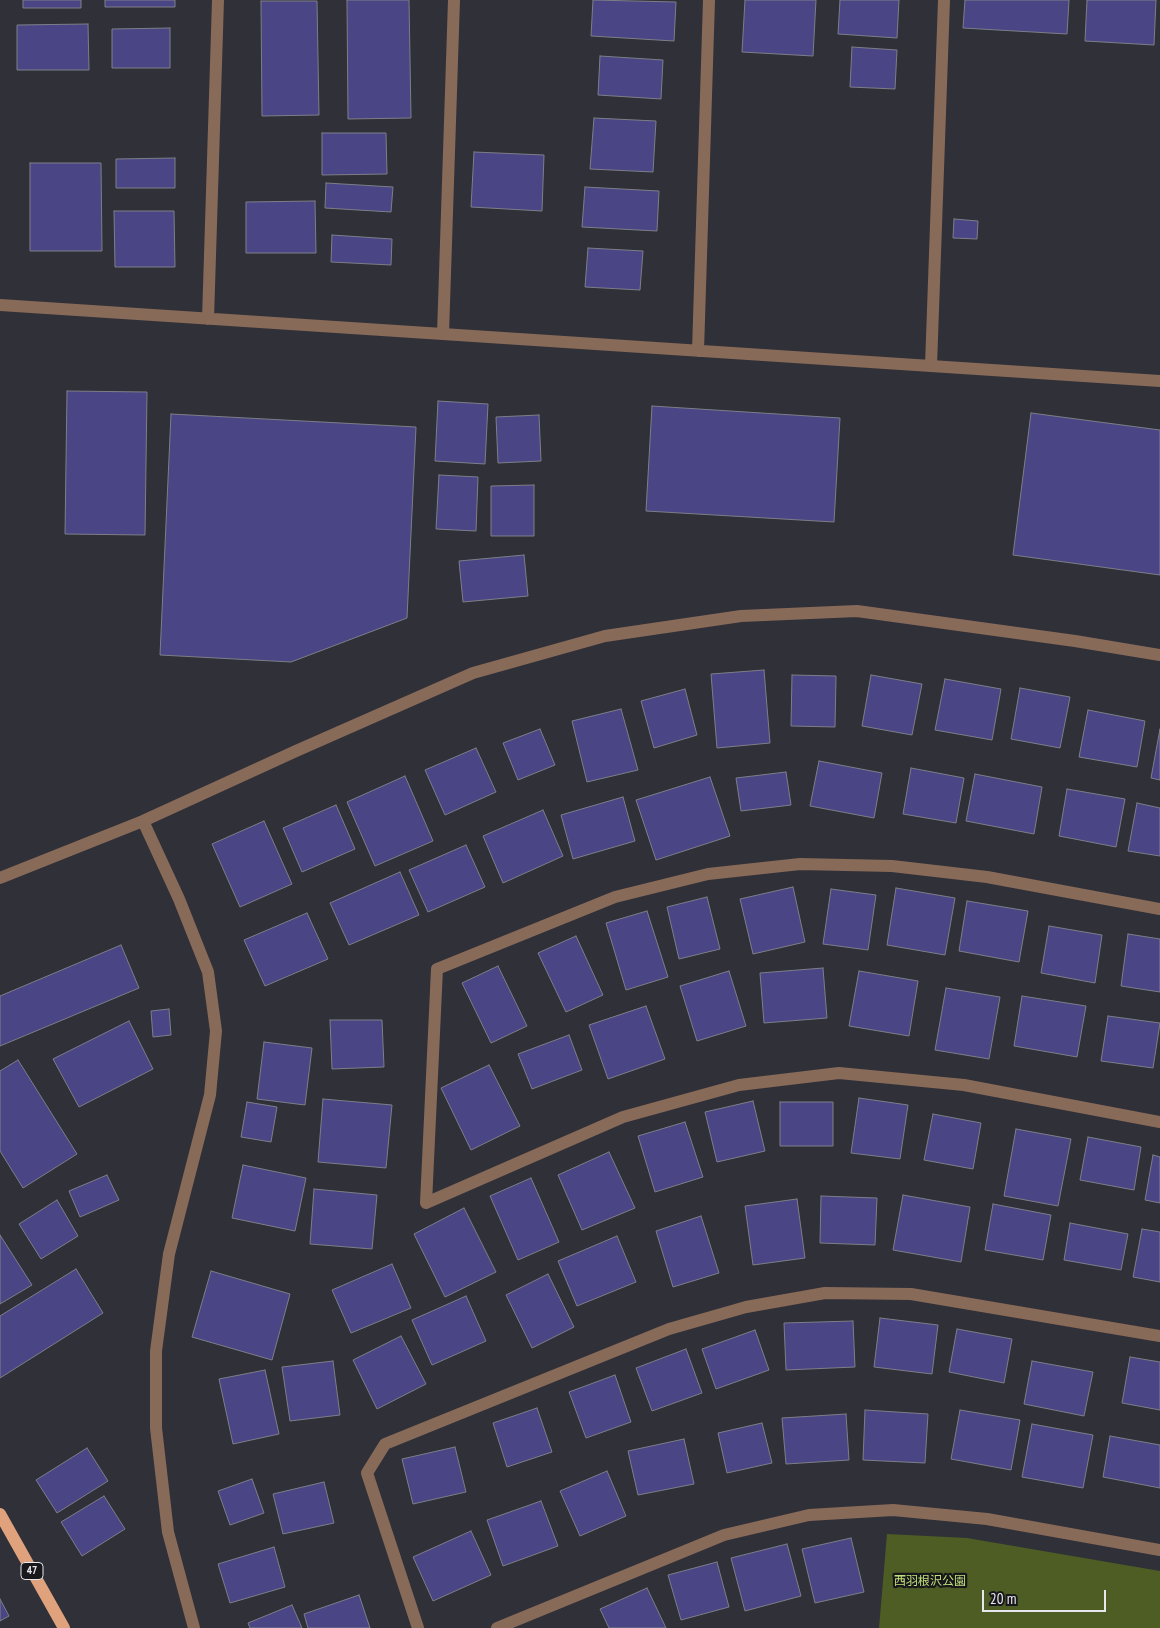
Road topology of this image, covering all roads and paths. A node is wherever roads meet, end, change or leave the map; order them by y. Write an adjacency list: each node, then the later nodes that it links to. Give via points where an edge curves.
1 (218, 0): 6 (street)
2 (454, 0): 7 (street)
3 (709, 0): 8 (street)
4 (944, 0): 9 (street)
5 (0, 305): 6 (street)
6 (208, 319): 7 (street)
7 (443, 334): 8 (street)
8 (698, 351): 9 (street)
9 (931, 366): 10 (street)
10 (1160, 381)
11 (1160, 655): 12 (street, via 857,611 741,616 605,636 474,673)
12 (144, 822): 13 (street); 20 (street, via 208,972 216,1031 210,1095 169,1254 156,1351 156,1428 168,1532)
13 (0, 878)
14 (1160, 909): 15 (street, via 987,877 892,866 800,864 708,874 615,897 437,969 426,1203 623,1117 739,1085 839,1073 964,1085)
15 (1160, 1122)
16 (1160, 1336): 21 (street, via 911,1294 825,1293 746,1307 669,1329 385,1444 367,1473)
17 (0, 1514): 19 (main road, 47)
18 (1160, 1550): 22 (street, via 968,1517 893,1510 810,1515 724,1535)
19 (64, 1628)
20 (194, 1628)
21 (418, 1628)
22 (497, 1628)

